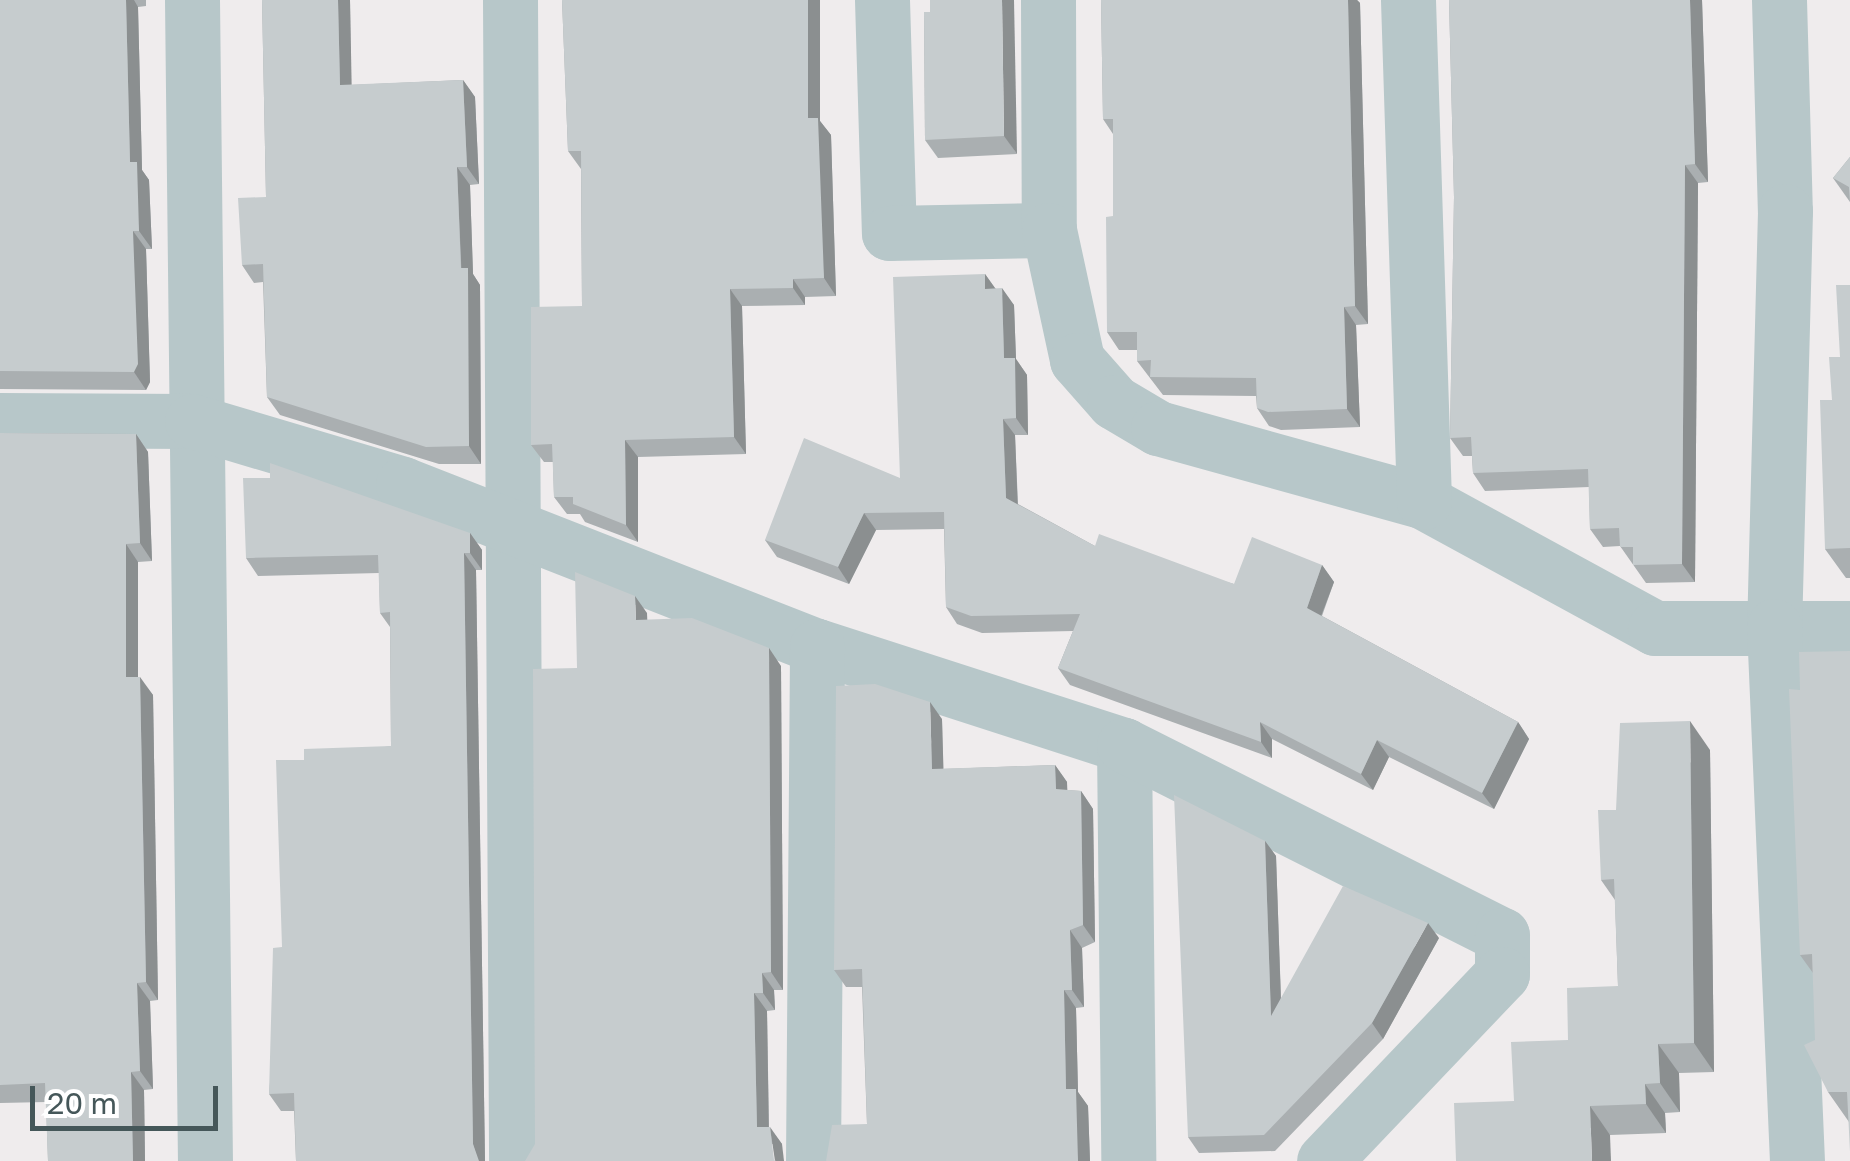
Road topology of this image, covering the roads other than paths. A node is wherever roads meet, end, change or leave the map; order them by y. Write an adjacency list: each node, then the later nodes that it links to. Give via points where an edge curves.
1 (192, 0): 9 (street)
2 (510, 0): 11 (street)
3 (882, 0): 7 (street, via 889,233)
4 (1048, 0): 7 (street)
5 (1408, 0): 10 (street)
6 (1779, 0): 12 (street, via 1785,210)
7 (1049, 230): 10 (street, via 1077,360 1114,402 1158,428)
8 (0, 420): 9 (street)
9 (192, 421): 11 (street, via 403,484); 16 (street)
10 (1424, 502): 12 (street, via 1655,628)
11 (511, 527): 14 (street); 17 (street)
12 (1774, 626): 13 (street); 21 (street)
13 (1850, 628)
14 (817, 646): 15 (street); 18 (street)
15 (1124, 745): 19 (street); 20 (street, via 1502,934 1502,974)
16 (205, 1161)
17 (516, 1161)
18 (813, 1161)
19 (1128, 1161)
20 (1324, 1161)
21 (1796, 1161)

